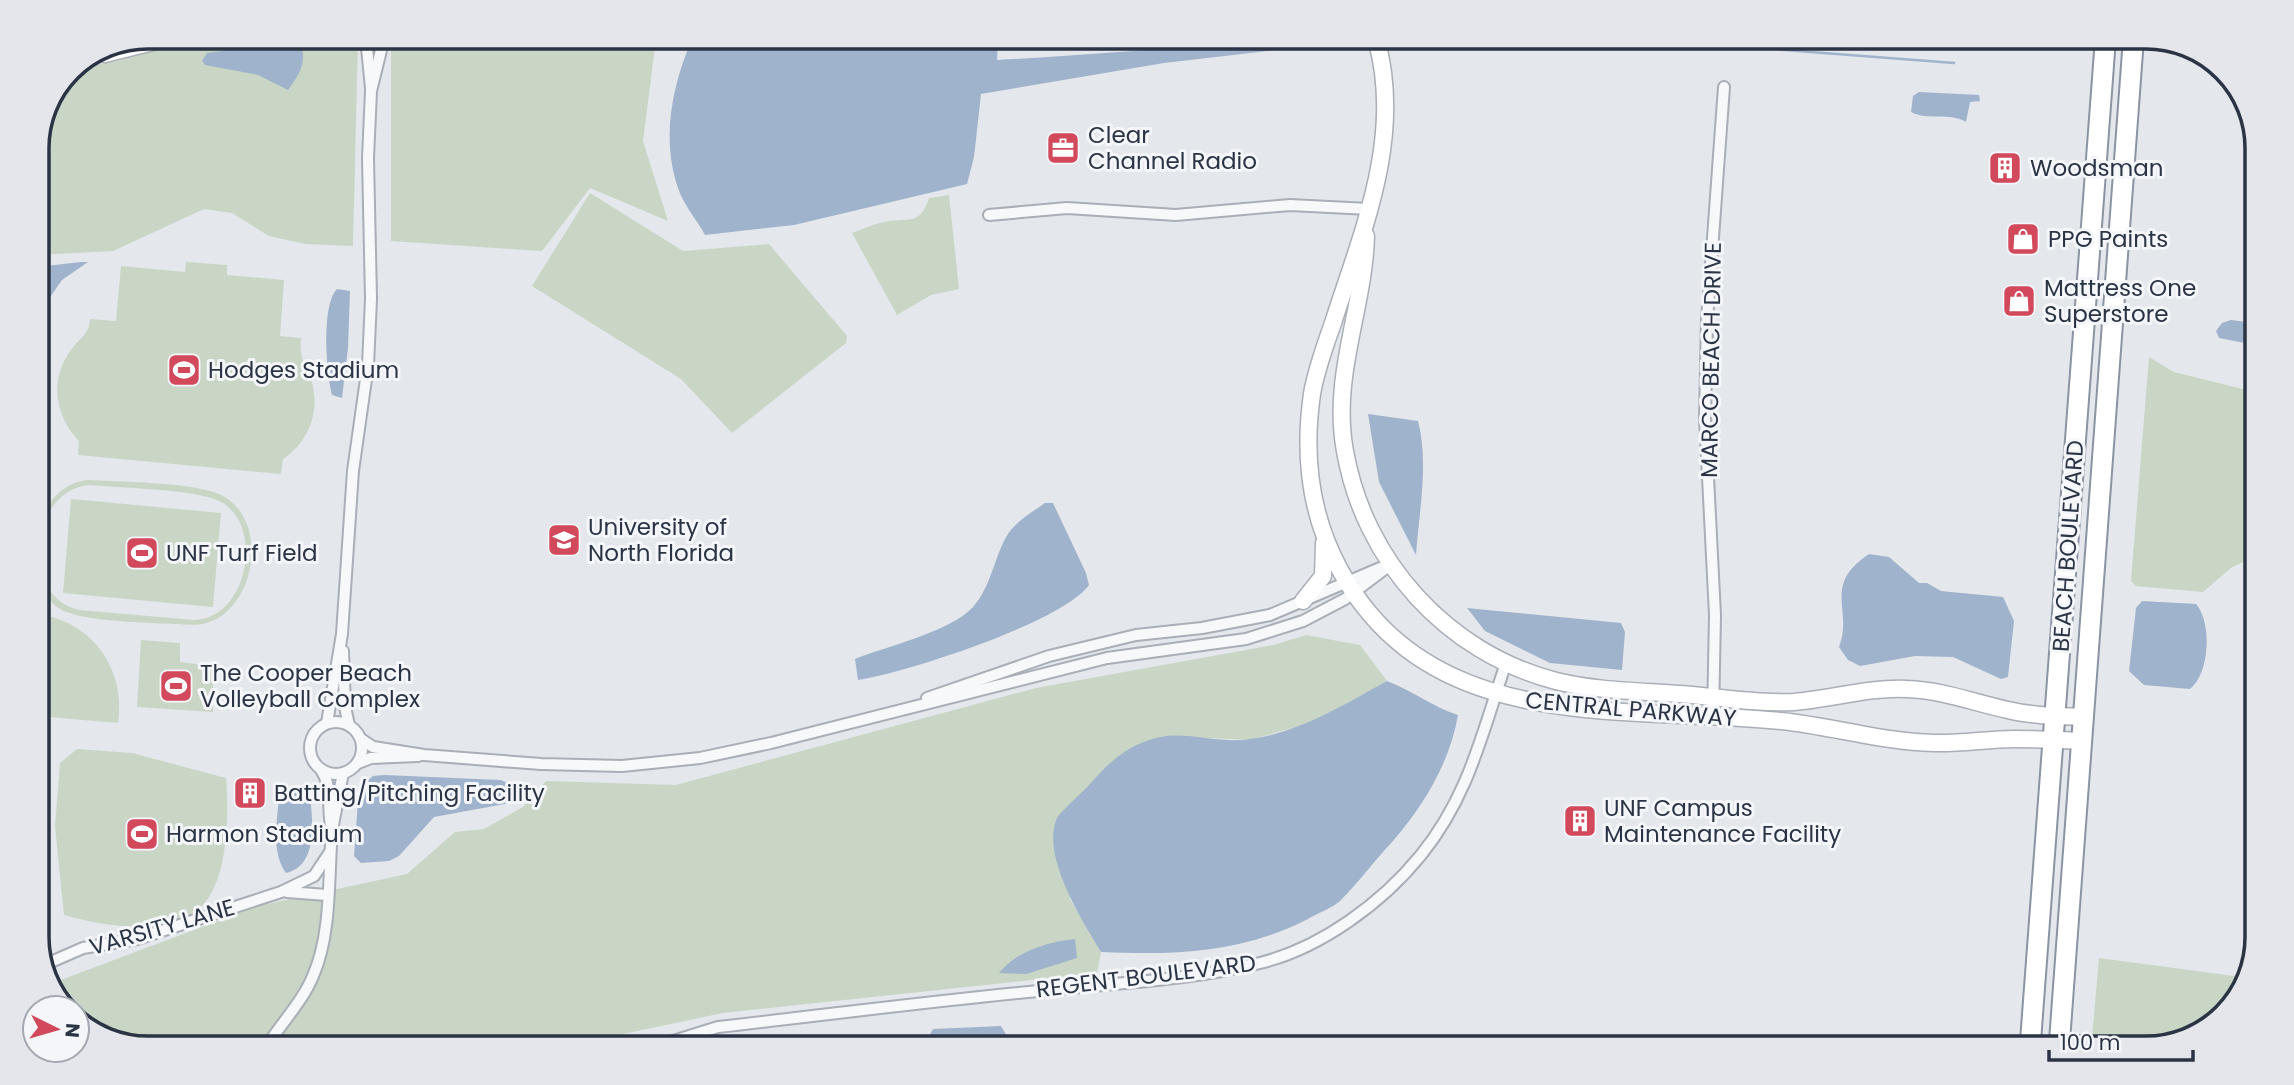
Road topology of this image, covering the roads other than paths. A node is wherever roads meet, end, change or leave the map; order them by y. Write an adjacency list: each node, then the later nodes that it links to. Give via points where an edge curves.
1 (369, 49): 7 (street)
2 (381, 49): 7 (street)
3 (1378, 49): 8 (street, CENTRAL PARKWAY, via 1385,138)
4 (2105, 49): 21 (highway, BEACH BOULEVARD)
5 (2133, 49): 23 (highway)
6 (1724, 87): 19 (street, MARCO BEACH DRIVE, via 1705,408 1715,615)
7 (371, 91): 14 (street, via 370,332 353,471)
8 (1367, 214): 9 (street, via 1328,205 1290,205 1176,215 1067,208); 10 (street, CENTRAL PARKWAY, via 1313,391 1308,475); 11 (street, CENTRAL PARKWAY, via 1365,272 1343,373 1342,424 1359,506)
9 (989, 215)
10 (1324, 537): 12 (street, CENTRAL PARKWAY); 13 (street, via 1323,576)
11 (1390, 565): 12 (street); 17 (street, CENTRAL PARKWAY, via 1447,627)
12 (1350, 587): 13 (street); 16 (street, via 1303,621 1245,639); 18 (street, CENTRAL PARKWAY, via 1370,615 1408,651 1437,671)
13 (1303, 601): 15 (street, via 1245,621)
14 (342, 634): 24 (street); 25 (street)
15 (1089, 646): 16 (street); 20 (street, via 963,684)
16 (1111, 658): 20 (street)
17 (1506, 663): 18 (street, REGENT BOULEVARD); 19 (street, CENTRAL PARKWAY, via 1582,686)
18 (1495, 695): 22 (street, CENTRAL PARKWAY, via 1544,704); 41 (street, REGENT BOULEVARD, via 1469,778 1440,830 1391,888 1313,942 1262,963 1195,974 718,1027)
19 (1713, 697): 21 (street, CENTRAL PARKWAY, via 1793,702 1907,688); 22 (street, MARCO BEACH DRIVE)
20 (899, 709): 29 (street, via 726,753 647,764 541,764)
21 (2055, 716): 23 (street, CENTRAL PARKWAY); 27 (highway, BEACH BOULEVARD)
22 (1713, 717): 27 (street, CENTRAL PARKWAY, via 1781,721 1933,743)
23 (2084, 717): 28 (highway)
24 (327, 723): 25 (street); 31 (street, via 314,733 310,746)
25 (349, 725): 26 (street)
26 (361, 739): 29 (street, via 373,747); 30 (street)
27 (2053, 740): 28 (street, CENTRAL PARKWAY); 39 (highway, BEACH BOULEVARD)
28 (2082, 741): 38 (highway)
29 (424, 755): 30 (street)
30 (358, 763): 32 (street)
31 (321, 770): 32 (street); 33 (street, via 330,788)
32 (343, 774): 33 (street)
33 (331, 830): 34 (street)
34 (330, 852): 35 (street, VARSITY LANE, via 314,876); 36 (street)
35 (281, 892): 36 (street, VARSITY LANE); 37 (street, VARSITY LANE, via 137,939 83,948)
36 (327, 895): 40 (street, via 316,969 300,1002)
37 (52, 961)
38 (2063, 997): 39 (highway, via 2054,1006); 44 (highway)
39 (2033, 1012): 42 (highway, BEACH BOULEVARD); 43 (highway, via 2050,1026)
40 (274, 1036)
41 (689, 1036)
42 (2031, 1036)
43 (2054, 1036)
44 (2060, 1036)

